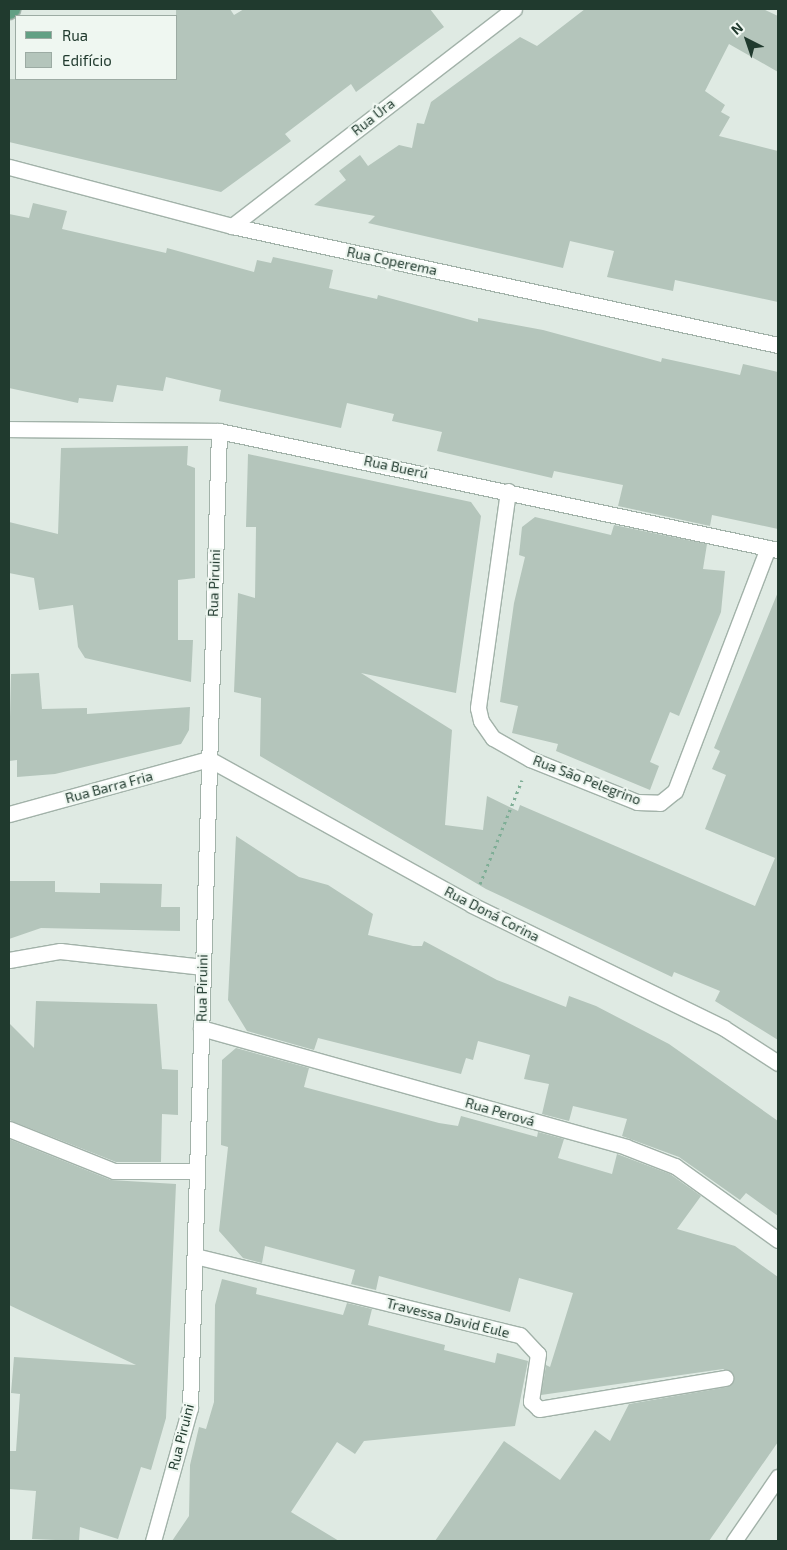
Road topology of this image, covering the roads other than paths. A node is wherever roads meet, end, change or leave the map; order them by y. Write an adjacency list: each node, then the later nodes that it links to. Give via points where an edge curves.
1 (12, 9): 3 (main road)
2 (514, 9): 5 (street, Rua Úra)
3 (9, 11)
4 (9, 167): 5 (street, Rua Coperema)
5 (232, 226): 6 (street, Rua Coperema)
6 (778, 344)
7 (9, 430): 8 (street, Rua Buerú)
8 (219, 431): 9 (street, Rua Buerú); 11 (street, Rua Piruini)
9 (508, 491): 10 (street, Rua Buerú); 10 (street, Rua São Pelegrino, via 478,708 493,738 530,759 637,802 660,803 675,791)
10 (773, 549)
11 (209, 759): 12 (street, Rua Barra Fria); 14 (street, Rua Piruini); 16 (street, Rua Doná Corina, via 472,905 724,1028)
12 (9, 814)
13 (9, 960): 14 (street, via 60,951)
14 (203, 967): 15 (street, Rua Piruini)
15 (201, 1028): 18 (street, Rua Piruini); 19 (street, Rua Perová, via 626,1147 675,1166)
16 (778, 1063)
17 (9, 1129): 18 (street, via 114,1171)
18 (197, 1171): 20 (street, Rua Piruini)
19 (778, 1240)
20 (195, 1256): 21 (street, Travessa David Eule, via 520,1335 538,1354 531,1401 539,1409); 24 (street, Rua Piruini, via 190,1408)
21 (725, 1378)
22 (778, 1477): 23 (street)
23 (737, 1540)
24 (153, 1541)

